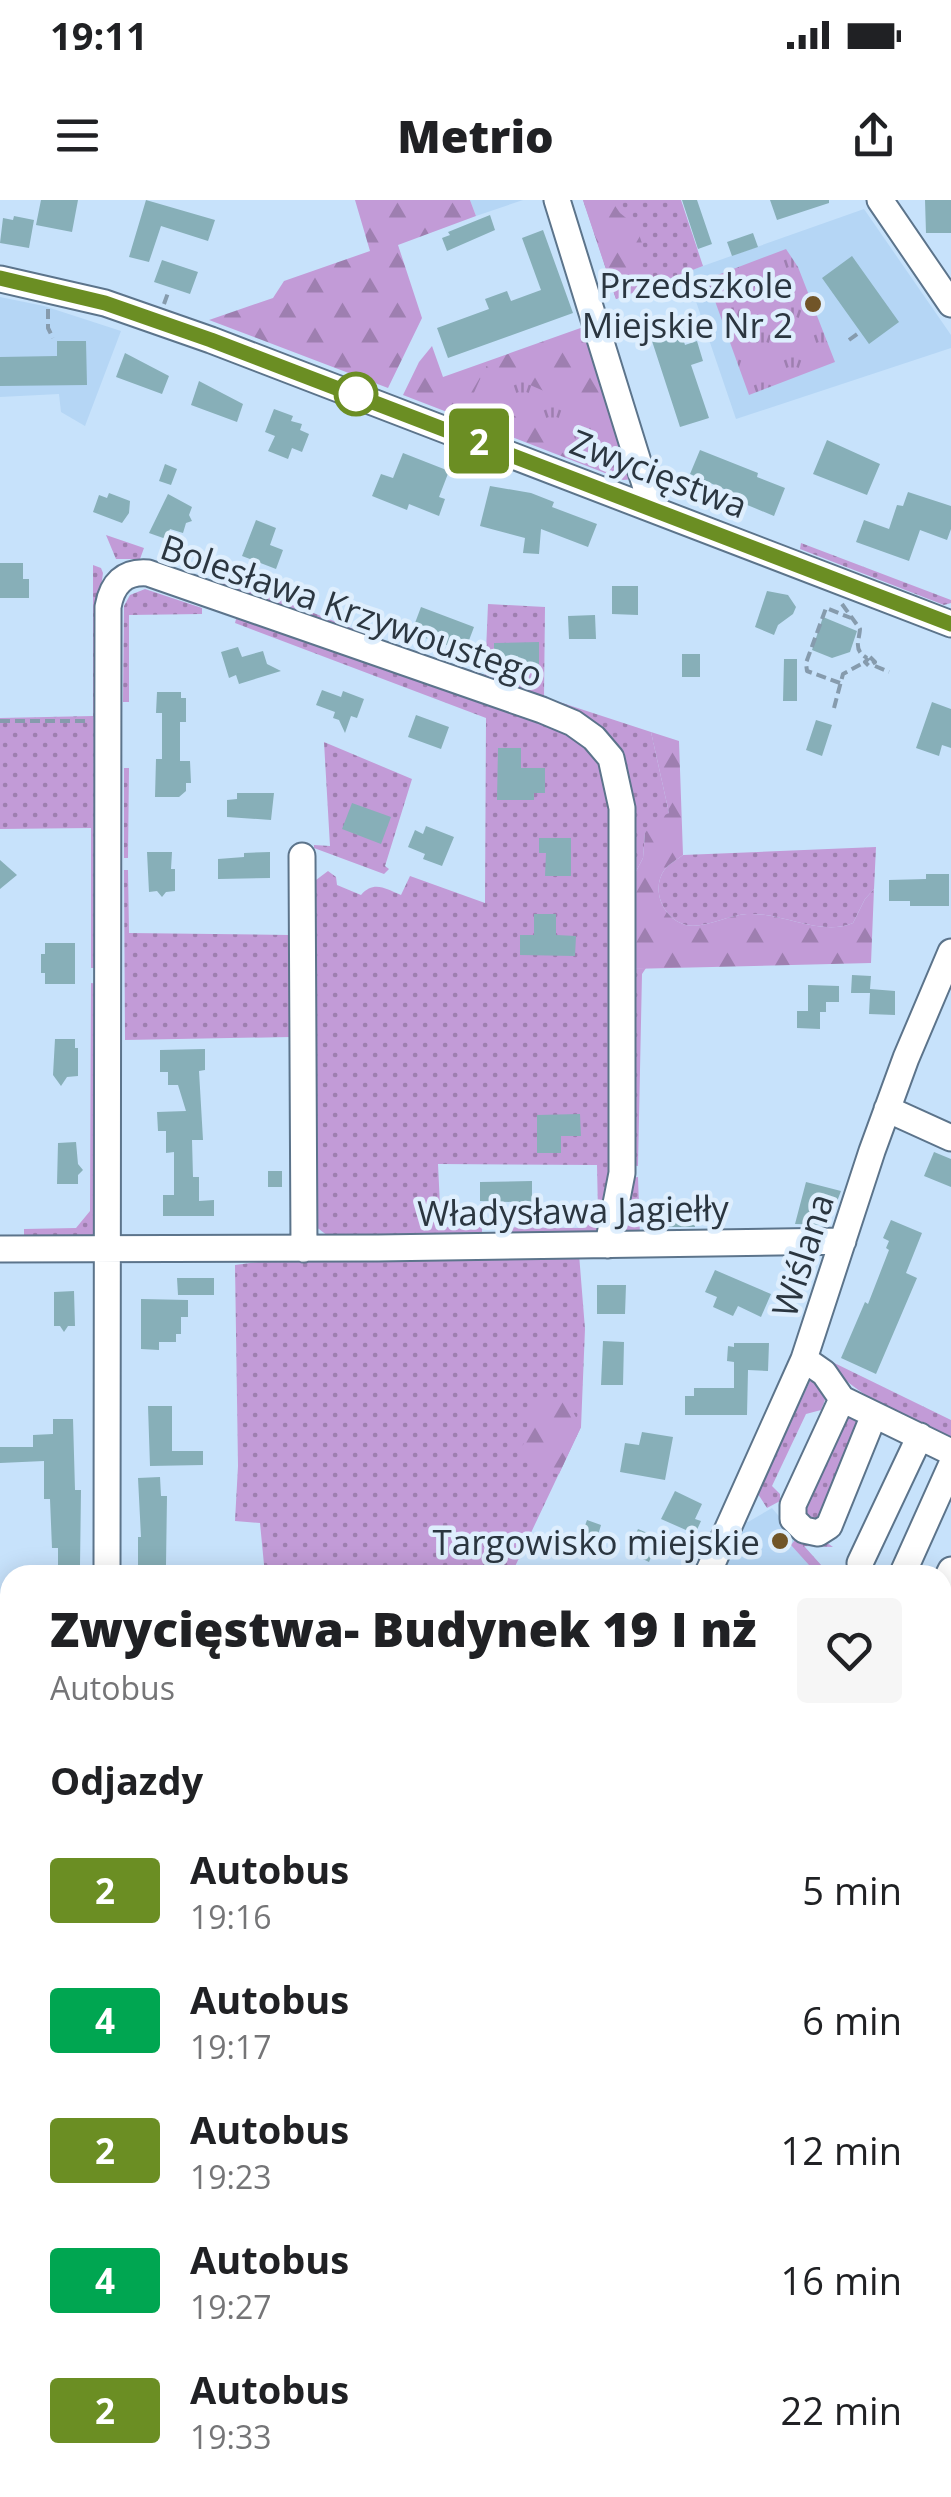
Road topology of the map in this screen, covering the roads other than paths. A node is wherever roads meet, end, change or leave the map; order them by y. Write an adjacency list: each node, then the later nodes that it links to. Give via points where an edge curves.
1 (557, 200): 5 (street, via 648,494)
2 (880, 200): 4 (street)
3 (0, 278): 5 (street, Zwycięstwa, via 246,353)
4 (951, 304)
5 (643, 504): 6 (street, Zwycięstwa)
6 (951, 624)
7 (302, 856): 14 (street)
8 (951, 952): 9 (street, Wiślana)
9 (887, 1109): 10 (street); 11 (street, Wiślana)
10 (951, 1138)
11 (844, 1241): 12 (street, Władysława Jagiełły); 16 (street, Wiślana)
12 (608, 1245): 14 (street, Władysława Jagiełły); 15 (street, Bolesława Krzywoustego, via 622,1173 624,950 622,808 611,758 594,738 542,710 140,572 117,582 108,607)
13 (0, 1248): 15 (street, Władysława Jagiełły)
14 (304, 1248): 15 (street, Władysława Jagiełły)
15 (107, 1251): 23 (street, Bolesława Krzywoustego)
16 (804, 1360): 17 (street, via 824,1373); 24 (street, Wiślana)
17 (842, 1399): 18 (street); 22 (street, via 792,1508 804,1530)
18 (874, 1415): 19 (street); 22 (street)
19 (920, 1436): 20 (street); 26 (street)
20 (951, 1452)
21 (951, 1466): 27 (street)
22 (827, 1528): 25 (street)
23 (107, 1565)
24 (712, 1565)
25 (861, 1565)
26 (867, 1565)
27 (906, 1565)

